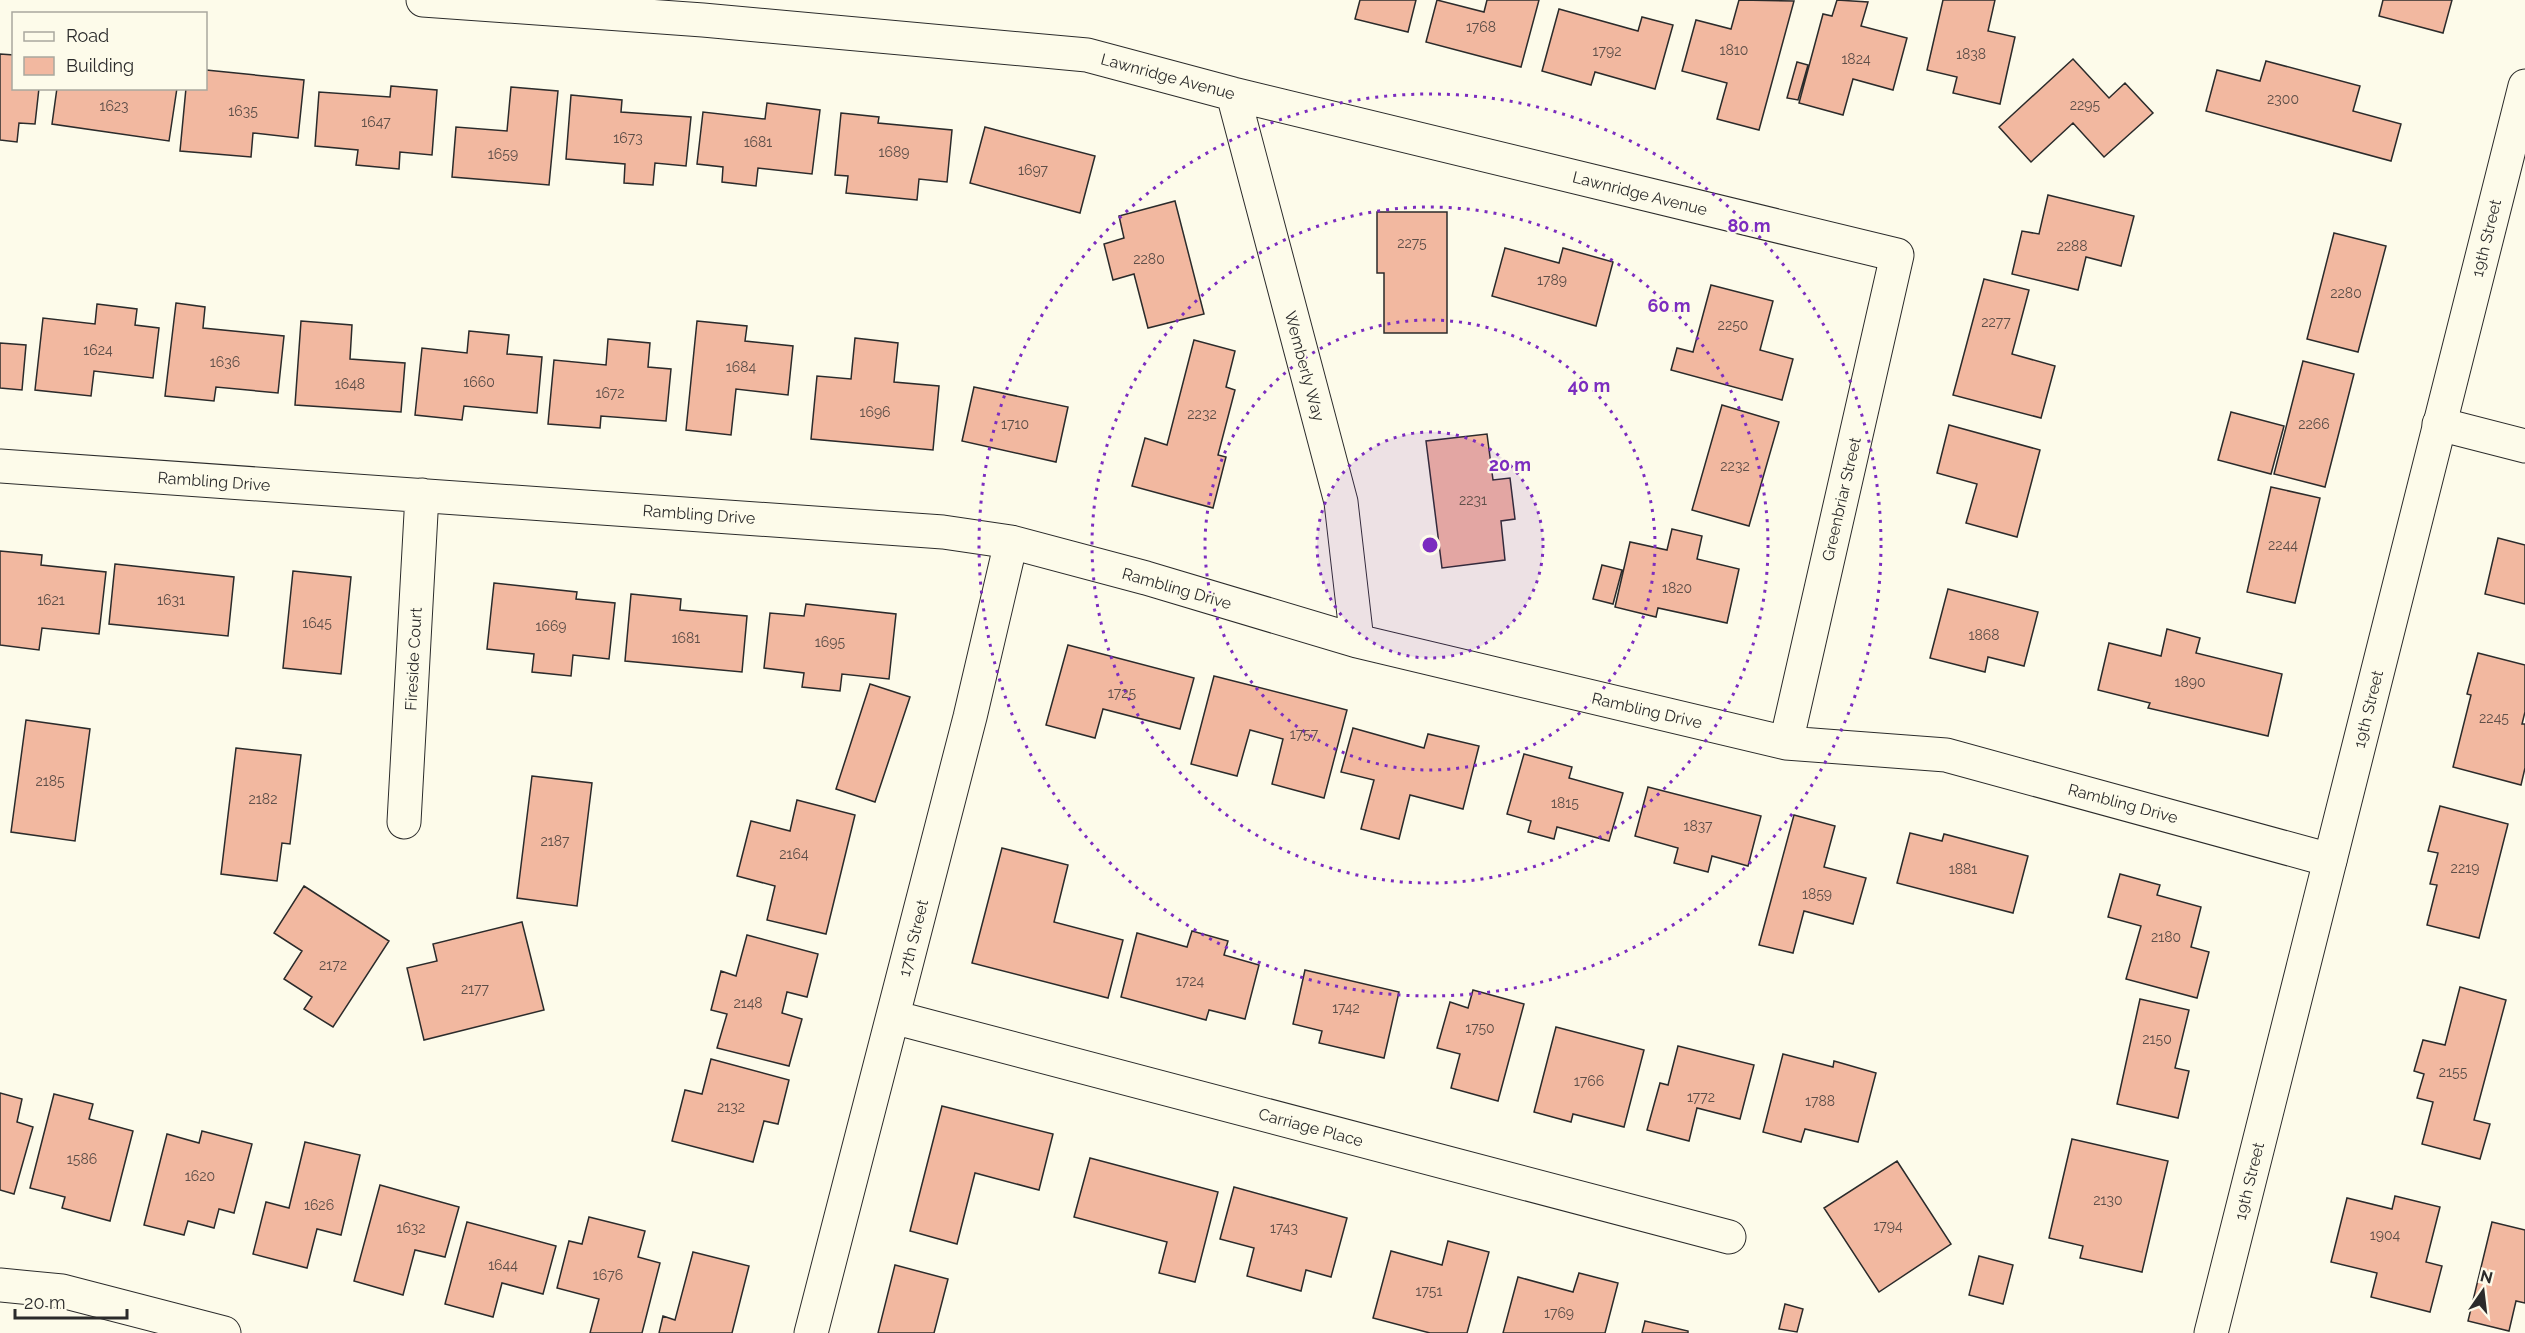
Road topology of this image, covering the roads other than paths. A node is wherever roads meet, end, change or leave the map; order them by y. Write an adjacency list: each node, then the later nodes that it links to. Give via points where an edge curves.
1 (423, 0): 2 (street, Lawnridge Avenue)
2 (703, 10): 4 (street, Lawnridge Avenue, via 1087,55)
3 (2525, 86): 6 (street, 19th Street)
4 (1233, 94): 5 (street, Lawnridge Avenue); 11 (street, Wemberly Way, via 1341,502)
5 (1897, 255): 12 (street, Greenbriar Street)
6 (2439, 424): 7 (street); 14 (street, 19th Street)
7 (2525, 446)
8 (0, 466): 9 (street, Rambling Drive)
9 (422, 495): 10 (street, Rambling Drive, via 943,531); 13 (street, Fireside Court)
10 (1011, 542): 11 (street, Rambling Drive); 15 (street, 17th Street)
11 (1357, 641): 12 (street, Rambling Drive)
12 (1786, 743): 14 (street, Rambling Drive, via 1946,755)
13 (404, 822)
14 (2330, 860): 18 (street, 19th Street)
15 (893, 1017): 16 (street, Carriage Place); 20 (street, 17th Street)
16 (1729, 1237)
17 (0, 1285): 19 (street, via 62,1291)
18 (2218, 1331)
19 (224, 1333)
20 (811, 1333)

